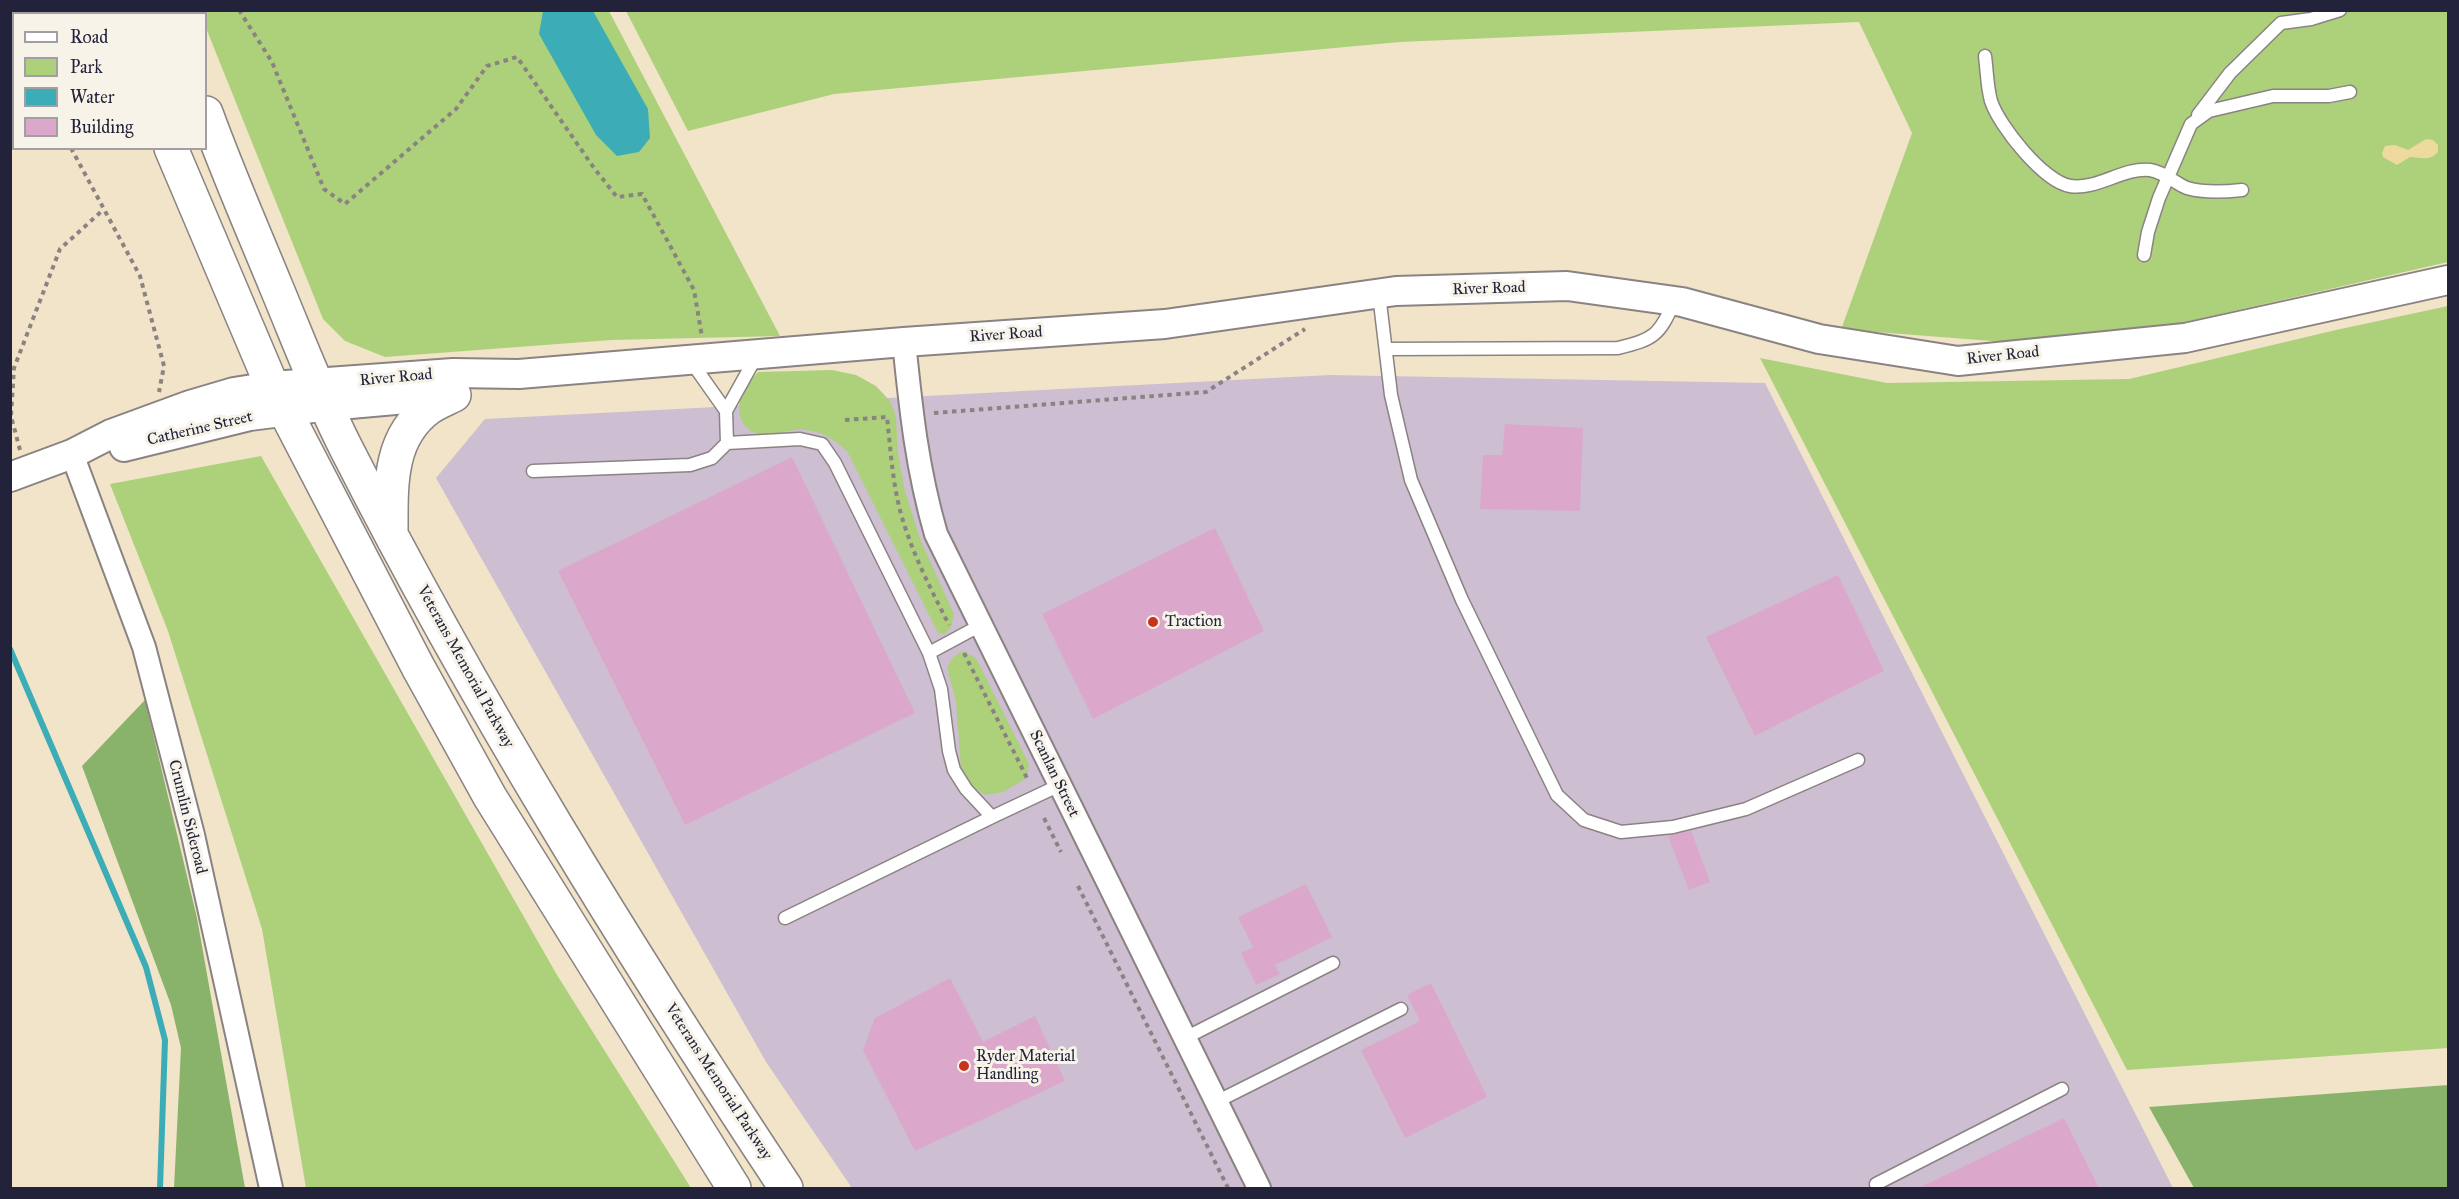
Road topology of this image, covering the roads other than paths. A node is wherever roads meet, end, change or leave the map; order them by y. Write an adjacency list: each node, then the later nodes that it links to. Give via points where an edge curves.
1 (2340, 10): 5 (lane, via 2281,23 2230,73)
2 (1985, 56): 7 (lane, via 1991,102 2003,125 2014,142 2061,183 2087,185 2150,170)
3 (2350, 92): 5 (lane, via 2273,96 2209,111)
4 (207, 116): 18 (highway, Veterans Memorial Parkway)
5 (2191, 124): 7 (lane)
6 (172, 150): 20 (highway)
7 (2168, 177): 8 (lane, via 2188,188); 9 (lane, via 2152,218)
8 (2242, 190)
9 (2144, 255)
10 (2448, 280): 12 (street, River Road, via 2185,338 1958,361 1819,339)
11 (1379, 294): 12 (street, River Road, via 1567,286); 13 (street, River Road, via 1165,324); 14 (lane)
12 (1674, 301): 14 (lane, via 1663,326 1646,341 1618,348)
13 (904, 342): 15 (street, River Road); 27 (street, Scanlan Street, via 922,488 936,534)
14 (1386, 349): 29 (lane, via 1391,395 1411,480 1462,600 1557,795 1584,820 1621,832 1673,827 1746,809)
15 (758, 354): 16 (street, River Road); 21 (lane)
16 (697, 359): 17 (street, River Road); 21 (lane)
17 (519, 374): 18 (street, River Road, via 453,373); 19 (street, River Road)
18 (322, 394): 19 (street, River Road); 20 (street, River Road); 26 (highway, Veterans Memorial Parkway)
19 (454, 395): 26 (highway, via 430,407 402,441 392,472)
20 (279, 398): 23 (street, Catherine Street, via 240,418 115,449); 23 (street, Catherine Street, via 234,392 111,434); 39 (highway, via 338,517 490,797)
21 (726, 411): 22 (lane)
22 (727, 443): 24 (lane, via 712,458 690,465); 28 (lane, via 800,439 822,444)
23 (72, 454): 25 (street, Catherine Street); 38 (street, Crumlin Sideroad, via 144,647 193,835)
24 (533, 471)
25 (18, 473)
26 (391, 533): 40 (highway, Veterans Memorial Parkway, via 523,769 703,1063)
27 (981, 625): 28 (lane); 30 (street, Scanlan Street)
28 (929, 653): 31 (lane, via 941,689 954,770)
29 (1858, 760)
30 (1060, 785): 31 (lane); 35 (street, Scanlan Street)
31 (992, 817): 32 (lane)
32 (785, 918)
33 (1333, 963): 35 (lane)
34 (1401, 1009): 37 (lane)
35 (1185, 1038): 37 (street, Scanlan Street)
36 (2062, 1089): 42 (lane, via 1876,1184)
37 (1216, 1102): 41 (street, Scanlan Street)
38 (271, 1188)
39 (734, 1188)
40 (786, 1188)
41 (1259, 1188)
42 (1878, 1188)

